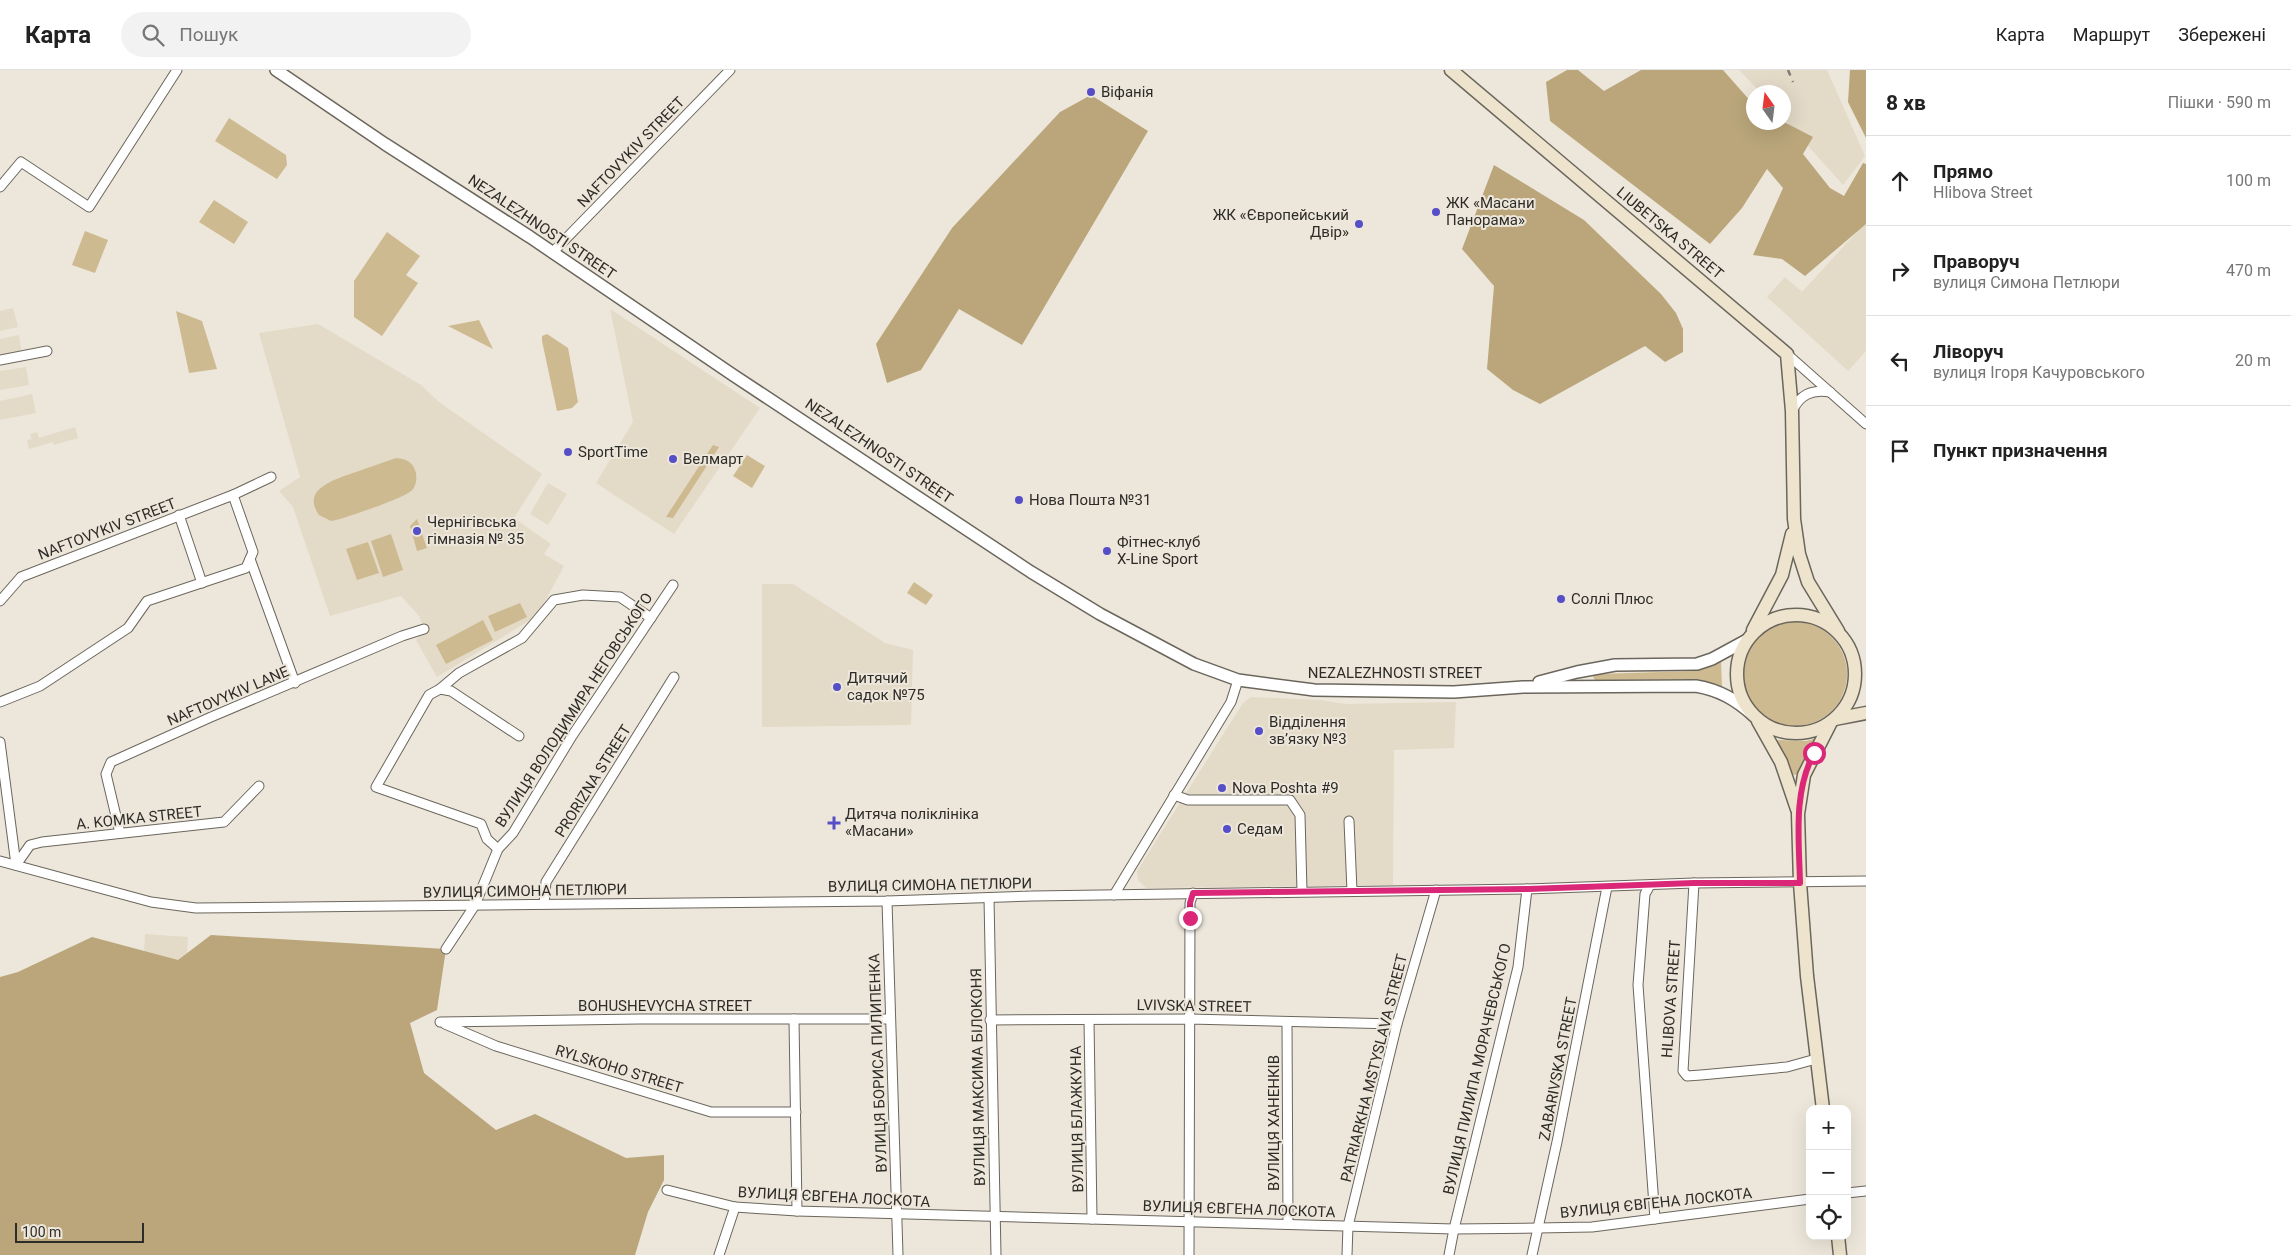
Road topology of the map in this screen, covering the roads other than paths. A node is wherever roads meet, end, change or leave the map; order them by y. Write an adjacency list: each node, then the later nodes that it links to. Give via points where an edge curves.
1 (177, 70): 5 (street, via 89,208 21,162)
2 (276, 70): 6 (street, NEZALEZHNOSTI STREET)
3 (730, 70): 6 (street, NAFTOVYKIV STREET)
4 (1451, 70): 8 (main road, LIUBETSKA STREET)
5 (0, 188)
6 (552, 253): 28 (street, NEZALEZHNOSTI STREET, via 1031,572 1100,614 1194,664)
7 (47, 351): 9 (street)
8 (1787, 354): 10 (street, LIUBETSKA STREET); 11 (main road)
9 (0, 360)
10 (1830, 392): 11 (street, via 1820,391 1804,396 1796,402); 12 (street, LIUBETSKA STREET)
11 (1792, 412): 16 (main road)
12 (1866, 424)
13 (271, 477): 14 (street, NAFTOVYKIV STREET)
14 (233, 495): 15 (street, NAFTOVYKIV STREET); 17 (street, via 252,552)
15 (179, 515): 18 (street); 20 (street, NAFTOVYKIV STREET, via 21,577)
16 (1794, 519): 23 (main road, via 1808,582); 24 (main road, via 1782,575)
17 (250, 558): 18 (street, via 246,568); 29 (street)
18 (202, 583): 32 (street, via 146,601 128,628 40,686)
19 (673, 585): 21 (street, ВУЛИЦЯ ВОЛОДИМИРА НЕГОВСЬКОГО)
20 (0, 601)
21 (651, 618): 31 (street, via 620,597 583,595 554,600 522,638 458,673); 43 (street, ВУЛИЦЯ ВОЛОДИМИРА НЕГОВСЬКОГО, via 572,736 513,833)
22 (424, 629): 29 (street, NAFTOVYKIV LANE)
23 (1838, 631): 24 (main road, NEZALEZHNOSTI STREET, via 1817,618 1793,614 1769,620); 25 (main road, NEZALEZHNOSTI STREET)
24 (1748, 638): 30 (street, NEZALEZHNOSTI STREET, via 1697,664 1615,665); 34 (main road, NEZALEZHNOSTI STREET, via 1736,672 1740,695)
25 (1850, 649): 26 (main road, NEZALEZHNOSTI STREET); 35 (main road, NEZALEZHNOSTI STREET, via 1856,674 1854,686 1850,698)
26 (1866, 667)
27 (674, 676): 60 (street, PRORIZNA STREET, via 546,882)
28 (1238, 680): 30 (street, NEZALEZHNOSTI STREET, via 1314,690 1465,691); 39 (street, via 1234,695)
29 (295, 683): 42 (street, NAFTOVYKIV LANE, via 112,762 106,774)
30 (1523, 687): 34 (street, NEZALEZHNOSTI STREET, via 1696,686 1726,695)
31 (440, 690): 36 (street, via 451,691); 43 (street, via 429,695 376,787 481,824 486,840)
32 (0, 702)
33 (1866, 713): 35 (main road, NEZALEZHNOSTI STREET)
34 (1755, 716): 35 (main road, NEZALEZHNOSTI STREET, via 1766,725 1787,732 1810,731); 40 (main road, via 1781,762)
35 (1833, 720): 40 (main road, via 1804,775)
36 (519, 736)
37 (0, 742): 45 (street)
38 (259, 786): 42 (street, A. KOMKA STREET, via 224,822)
39 (1174, 795): 53 (street, via 1188,800 1290,800 1300,815); 56 (street)
40 (1798, 814): 48 (main road)
41 (1349, 821): 54 (street)
42 (120, 833): 45 (street, A. KOMKA STREET, via 30,845)
43 (498, 849): 59 (street, ВУЛИЦЯ ВОЛОДИМИРА НЕГОВСЬКОГО)
44 (0, 861): 45 (street, ВУЛИЦЯ СИМОНА ПЕТЛЮРИ)
45 (16, 865): 59 (street, ВУЛИЦЯ СИМОНА ПЕТЛЮРИ, via 151,902 196,908)
46 (1866, 881): 48 (street, ВУЛИЦЯ СИМОНА ПЕТЛЮРИ)
47 (1694, 883): 48 (street, ВУЛИЦЯ СИМОНА ПЕТЛЮРИ); 49 (street, ВУЛИЦЯ СИМОНА ПЕТЛЮРИ); 70 (street, HLIBOVA STREET, via 1683,1071 1687,1076 1710,1074 1787,1067)
48 (1800, 883): 70 (main road)
49 (1650, 885): 50 (street, ВУЛИЦЯ СИМОНА ПЕТЛЮРИ); 82 (street, via 1645,894 1638,985)
50 (1607, 887): 51 (street, ВУЛИЦЯ СИМОНА ПЕТЛЮРИ); 86 (street, ZABARIVSKA STREET)
51 (1528, 889): 52 (street, ВУЛИЦЯ СИМОНА ПЕТЛЮРИ); 87 (street, ВУЛИЦЯ ПИЛИПА МОРАЧЕВСЬКОГО, via 1518,967)
52 (1436, 890): 54 (street, ВУЛИЦЯ СИМОНА ПЕТЛЮРИ); 69 (street, PATRIARKHA MSTYSLAVA STREET)
53 (1302, 891): 54 (street, ВУЛИЦЯ СИМОНА ПЕТЛЮРИ); 55 (street, ВУЛИЦЯ СИМОНА ПЕТЛЮРИ)
54 (1352, 891)
55 (1193, 893): 56 (street, ВУЛИЦЯ СИМОНА ПЕТЛЮРИ); 64 (street, via 1190,903)
56 (1114, 895): 57 (street, ВУЛИЦЯ СИМОНА ПЕТЛЮРИ)
57 (988, 898): 58 (street, ВУЛИЦЯ СИМОНА ПЕТЛЮРИ); 65 (street, ВУЛИЦЯ МАКСИМА БІЛОКОНЯ)
58 (887, 901): 60 (street, ВУЛИЦЯ СИМОНА ПЕТЛЮРИ); 63 (street, ВУЛИЦЯ БОРИСА ПИЛИПЕНКА)
59 (474, 904): 60 (street, ВУЛИЦЯ СИМОНА ПЕТЛЮРИ); 61 (street, ВУЛИЦЯ ВОЛОДИМИРА НЕГОВСЬКОГО)
60 (544, 904)
61 (446, 949)
62 (794, 1019): 63 (street, BOHUSHEVYCHA STREET); 67 (street, BOHUSHEVYCHA STREET); 72 (street)
63 (890, 1019): 79 (street, ВУЛИЦЯ БОРИСА ПИЛИПЕНКА)
64 (1189, 1019): 66 (street, LVIVSKA STREET); 68 (street, LVIVSKA STREET); 83 (street)
65 (990, 1020): 66 (street, LVIVSKA STREET); 80 (street, ВУЛИЦЯ МАКСИМА БІЛОКОНЯ)
66 (1089, 1020): 81 (street, ВУЛИЦЯ БЛАЖКУНА)
67 (440, 1022): 72 (street, RYLSKOHO STREET, via 496,1046 710,1112)
68 (1287, 1022): 69 (street, LVIVSKA STREET); 84 (street, ВУЛИЦЯ ХАНЕНКІВ)
69 (1397, 1024): 85 (street, PATRIARKHA MSTYSLAVA STREET)
70 (1816, 1059): 71 (main road)
71 (1822, 1105)
72 (796, 1112): 78 (street)
73 (667, 1190): 77 (street, ВУЛИЦЯ ЄВГЕНА ЛОСКОТА)
74 (1866, 1191): 75 (street)
75 (1851, 1193)
76 (1806, 1200): 82 (street, ВУЛИЦЯ ЄВГЕНА ЛОСКОТА)
77 (735, 1207): 78 (street, ВУЛИЦЯ ЄВГЕНА ЛОСКОТА); 89 (street)
78 (797, 1211): 79 (street, ВУЛИЦЯ ЄВГЕНА ЛОСКОТА)
79 (897, 1214): 80 (street, ВУЛИЦЯ ЄВГЕНА ЛОСКОТА); 90 (street, ВУЛИЦЯ БОРИСА ПИЛИПЕНКА)
80 (995, 1216): 81 (street, ВУЛИЦЯ ЄВГЕНА ЛОСКОТА); 91 (street, ВУЛИЦЯ МАКСИМА БІЛОКОНЯ)
81 (1092, 1219): 83 (street, ВУЛИЦЯ ЄВГЕНА ЛОСКОТА)
82 (1656, 1219): 86 (street, ВУЛИЦЯ ЄВГЕНА ЛОСКОТА, via 1592,1227)
83 (1190, 1221): 84 (street, ВУЛИЦЯ ЄВГЕНА ЛОСКОТА); 92 (street)
84 (1288, 1224): 85 (street, ВУЛИЦЯ ЄВГЕНА ЛОСКОТА)
85 (1348, 1226): 87 (street, ВУЛИЦЯ ЄВГЕНА ЛОСКОТА); 93 (street, PATRIARKHA MSTYSLAVA STREET)
86 (1538, 1228): 87 (street, ВУЛИЦЯ ЄВГЕНА ЛОСКОТА); 95 (street, ZABARIVSKA STREET)
87 (1454, 1229): 94 (street, ВУЛИЦЯ ПИЛИПА МОРАЧЕВСЬКОГО)
88 (1838, 1240): 96 (main road)
89 (719, 1255)
90 (898, 1255)
91 (996, 1255)
92 (1190, 1255)
93 (1346, 1255)
94 (1449, 1255)
95 (1532, 1255)
96 (1840, 1255)

